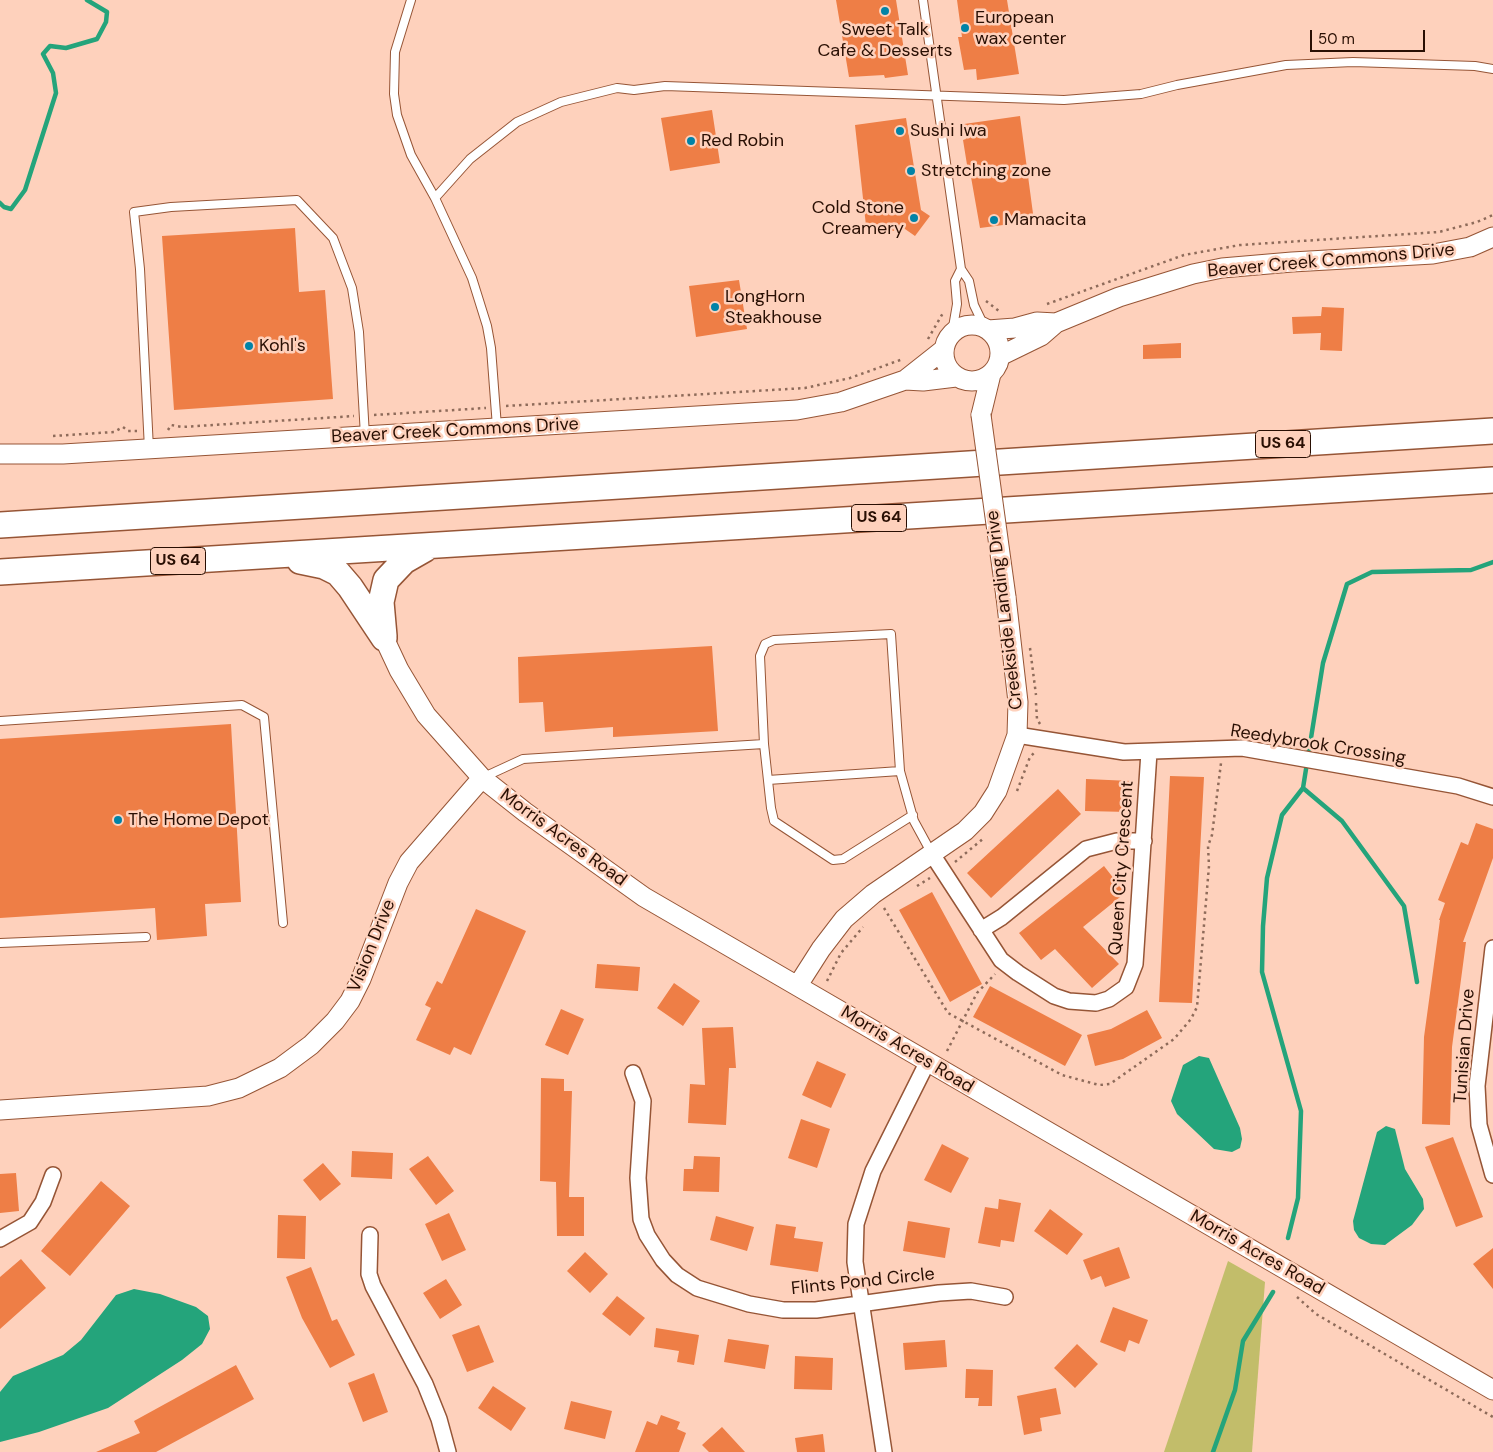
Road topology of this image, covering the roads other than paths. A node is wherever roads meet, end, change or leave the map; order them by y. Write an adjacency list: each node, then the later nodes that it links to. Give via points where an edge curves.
1 (411, 0): 5 (lane, via 395,52 394,94 405,140)
2 (923, 0): 4 (lane)
3 (1493, 69): 4 (lane, via 1431,64 1286,65 1177,84 1141,94 1064,100)
4 (936, 96): 5 (lane, via 665,86 634,90 617,88 561,102 517,122 470,159); 7 (lane)
5 (435, 198): 17 (lane, via 472,278 487,326)
6 (1493, 237): 8 (street, Beaver Creek Commons Drive, via 1470,247 1433,254 1222,268 1157,284)
7 (961, 269): 9 (lane, via 969,281 974,305); 10 (lane, via 955,281 957,304)
8 (1056, 323): 9 (street, Beaver Creek Commons Drive, via 1037,322 1015,328); 12 (street, Beaver Creek Commons Drive, via 1041,336)
9 (987, 329): 10 (street, via 964,326); 12 (street, via 997,342)
10 (952, 333): 11 (street)
11 (943, 350): 14 (street, via 946,365); 15 (street, Beaver Creek Commons Drive)
12 (1000, 356): 13 (street)
13 (991, 374): 14 (street, via 979,381); 16 (street, Creekside Landing Drive)
14 (960, 379): 15 (street, Beaver Creek Commons Drive); 16 (street, Creekside Landing Drive)
15 (905, 380): 17 (street, Beaver Creek Commons Drive, via 841,402 797,410)
16 (981, 415): 29 (street, Creekside Landing Drive, bridge, via 1018,702)
17 (497, 429): 19 (street, Beaver Creek Commons Drive)
18 (1493, 431): 23 (highway, US 64)
19 (365, 436): 20 (street, Beaver Creek Commons Drive); 20 (lane, via 359,332 352,288 333,238 297,200 171,207 134,212)
20 (149, 449): 21 (street, Beaver Creek Commons Drive)
21 (0, 454)
22 (1493, 480): 24 (highway, US 64)
23 (0, 525)
24 (431, 546): 25 (highway, US 64); 27 (highway, via 404,561 386,580 381,602)
25 (265, 556): 26 (highway, US 64); 27 (highway, via 315,564 338,573)
26 (0, 572)
27 (384, 638): 33 (street, Morris Acres Road, via 426,715)
28 (0, 721): 39 (lane, via 242,705 264,717)
29 (1017, 734): 31 (street, Reedybrook Crossing, via 1124,752); 38 (street, Creekside Landing Drive, via 1007,768 983,813 965,831)
30 (764, 744): 32 (lane, via 760,656 765,644 774,640 891,634); 33 (lane, via 523,759); 34 (lane)
31 (1149, 752): 35 (street, Reedybrook Crossing, via 1242,748 1458,786); 37 (street, Queen City Crescent)
32 (900, 771): 34 (lane); 36 (lane)
33 (482, 778): 44 (street, Morris Acres Road, via 644,897); 48 (street, Vision Drive, via 409,862 350,1001 311,1046 280,1068 239,1088 208,1096)
34 (768, 780): 36 (lane, via 774,821 833,860 843,859)
35 (1493, 797)
36 (913, 815): 38 (lane)
37 (1144, 842): 40 (street, via 1117,840 1086,849 1002,917); 40 (street, Queen City Crescent, via 1135,964 1126,987 1109,999 1082,1003 1054,996 1001,960)
38 (932, 854): 40 (street, Queen City Crescent); 44 (street, Creekside Landing Drive, via 873,894 844,920)
39 (283, 923)
40 (981, 930)
41 (146, 937): 42 (lane)
42 (0, 943)
43 (1493, 948): 45 (street, Tunisian Drive)
44 (798, 985): 46 (street, Morris Acres Road)
45 (1486, 1062): 49 (street, Tunisian Drive, via 1477,1086 1479,1118)
46 (927, 1063): 55 (street, via 887,1140 862,1201 856,1224 855,1262); 56 (street, Morris Acres Road)
47 (633, 1073): 55 (street, Flints Pond Circle, via 643,1101 638,1178 641,1219 654,1248 677,1275 697,1288 722,1297 766,1307 816,1310)
48 (0, 1110)
49 (1490, 1159): 51 (street, Tunisian Drive)
50 (53, 1175): 53 (street, via 44,1202 30,1222)
51 (1493, 1175)
52 (370, 1235): 57 (street, via 369,1274 373,1286 425,1384)
53 (0, 1239)
54 (1005, 1297): 55 (street, Flints Pond Circle, via 963,1291)
55 (860, 1304): 58 (street)
56 (1493, 1390)
57 (448, 1452)
58 (884, 1452)

